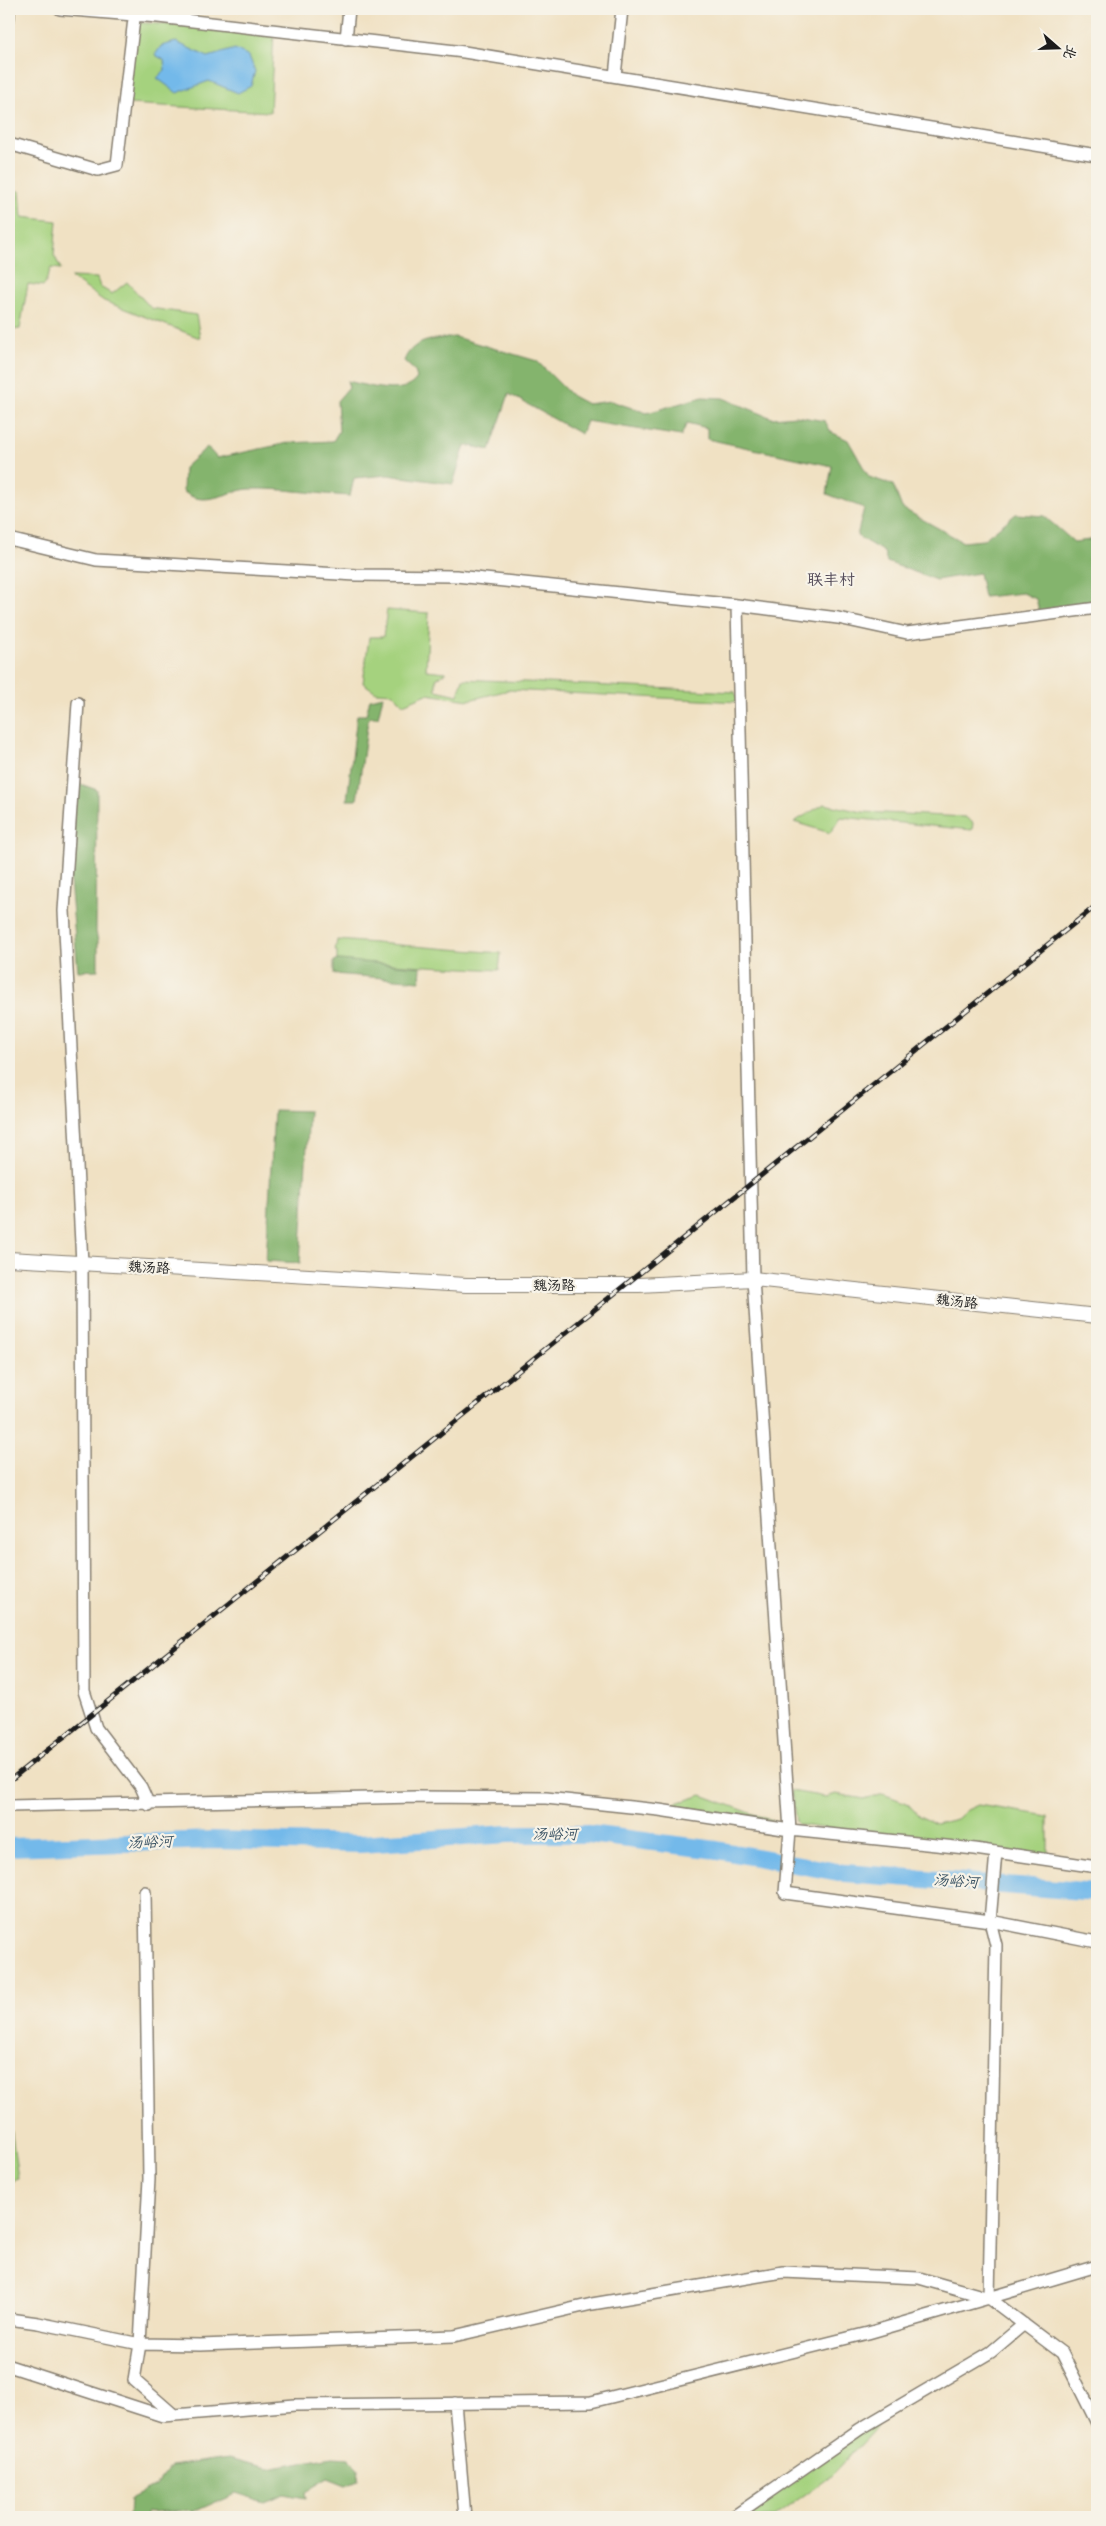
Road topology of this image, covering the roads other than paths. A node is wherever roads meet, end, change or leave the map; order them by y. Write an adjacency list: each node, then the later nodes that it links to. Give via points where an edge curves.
1 (9, 9): 6 (street)
2 (60, 9): 5 (street)
3 (349, 9): 7 (street)
4 (622, 9): 8 (street)
5 (135, 12): 7 (street); 9 (street, via 116,164 98,170)
6 (9, 17)
7 (346, 38): 8 (street, via 464,52)
8 (615, 76): 10 (street)
9 (9, 144)
10 (1097, 154)
11 (9, 539): 12 (street, via 96,560 356,575 456,576)
12 (737, 605): 13 (street, via 838,618 907,633); 17 (street)
13 (1097, 608)
14 (78, 703): 16 (street, via 64,911)
15 (9, 1259): 16 (street, 魏汤路)
16 (82, 1263): 17 (street, 魏汤路, via 466,1285 639,1285); 19 (street, via 84,1691 96,1728 141,1787)
17 (753, 1279): 18 (street, 魏汤路); 21 (street)
18 (1097, 1316)
19 (149, 1805): 20 (street); 21 (street, via 416,1797 546,1798 659,1810)
20 (9, 1806)
21 (790, 1836): 22 (street); 25 (street, via 785,1893)
22 (996, 1852): 23 (street); 25 (street)
23 (1097, 1867)
24 (145, 1892): 31 (street, via 149,2179)
25 (990, 1921): 26 (street); 28 (street, via 996,1945)
26 (1097, 1942)
27 (1097, 2266): 28 (street)
28 (989, 2298): 30 (street); 31 (street, via 919,2278 783,2272 592,2304 454,2336 200,2346); 33 (street, via 868,2333 591,2402)
29 (9, 2319): 31 (street)
30 (1024, 2324): 35 (street, via 1062,2353); 37 (street, via 991,2352 860,2429)
31 (140, 2344): 34 (street, via 134,2380)
32 (9, 2366): 34 (street, via 163,2416)
33 (455, 2403): 34 (street, via 295,2405); 36 (street)
34 (174, 2415)
35 (1097, 2423)
36 (464, 2517)
37 (733, 2517)

